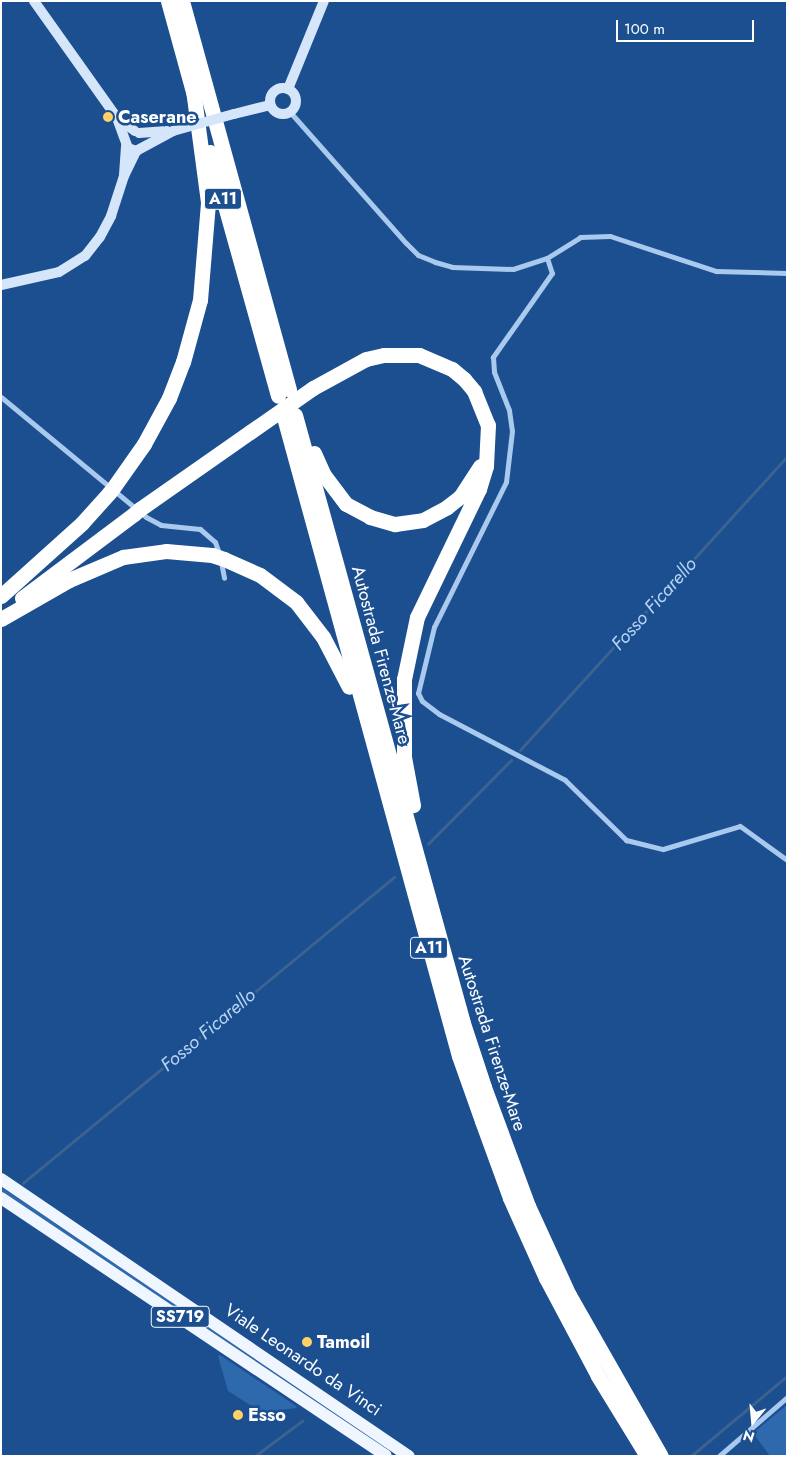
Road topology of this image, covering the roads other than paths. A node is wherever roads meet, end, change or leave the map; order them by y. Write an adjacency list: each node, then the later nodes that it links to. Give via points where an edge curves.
1 (34, 1): 9 (street)
2 (168, 1): 6 (highway, A11)
3 (182, 1): 6 (highway, A11, via 287,390)
4 (324, 1): 5 (street)
5 (288, 89): 7 (street, via 274,91); 8 (street, via 296,98)
6 (193, 90): 23 (highway, via 208,202 200,300 183,362 169,398 144,444 111,490 50,554)
7 (270, 105): 8 (street, via 278,113); 10 (street, bridge)
8 (290, 112): 15 (street, via 418,255 452,267 513,269)
9 (117, 118): 11 (street); 12 (street)
10 (174, 131): 11 (street); 13 (street)
11 (137, 132): 12 (street, via 129,133); 13 (street)
12 (125, 143): 13 (street); 14 (street)
13 (140, 148): 14 (street)
14 (124, 176): 17 (street, via 111,216 85,256 59,272)
15 (547, 258): 16 (street, via 580,237 610,236 716,271); 28 (street, via 552,273 493,357 494,372 509,410 512,431 506,482 434,627 418,693 422,701 439,714 565,780 619,835 638,846 663,849 681,846 740,826)
16 (787, 273)
17 (1, 285)
18 (1, 396): 22 (street, via 146,517 162,525 194,528 206,533 216,544)
19 (294, 415): 20 (highway, via 316,459 346,504 388,522 423,520 447,507 476,475); 27 (highway, Autostrada Firenze-Mare / A11); 29 (highway, Autostrada Firenze-Mare / A11)
20 (489, 439): 21 (highway, bridge, via 485,416 474,391 452,369 419,355 384,355 366,359 313,388); 29 (highway, via 479,489 417,617 404,679 404,756 427,864)
21 (89, 546): 24 (highway); 25 (highway)
22 (224, 578)
23 (1, 596)
24 (1, 604)
25 (1, 611)
26 (1, 619): 27 (highway, via 69,580 123,557 166,551 218,557 274,584 316,625 345,676 370,761)
27 (383, 784): 33 (highway, Autostrada Firenze-Mare / A11, via 459,1056 510,1198 563,1310)
28 (787, 860)
29 (426, 885): 33 (highway, Autostrada Firenze-Mare / A11, via 466,1032 528,1206)
30 (1, 1179): 35 (main road, Viale Leonardo da Vinci / SS719)
31 (1, 1198): 34 (main road, Viale Leonardo da Vinci / SS719)
32 (787, 1397): 37 (street)
33 (647, 1448): 36 (highway, Autostrada Firenze-Mare / A11)
34 (386, 1456)
35 (409, 1456)
36 (661, 1456)
37 (719, 1456)

